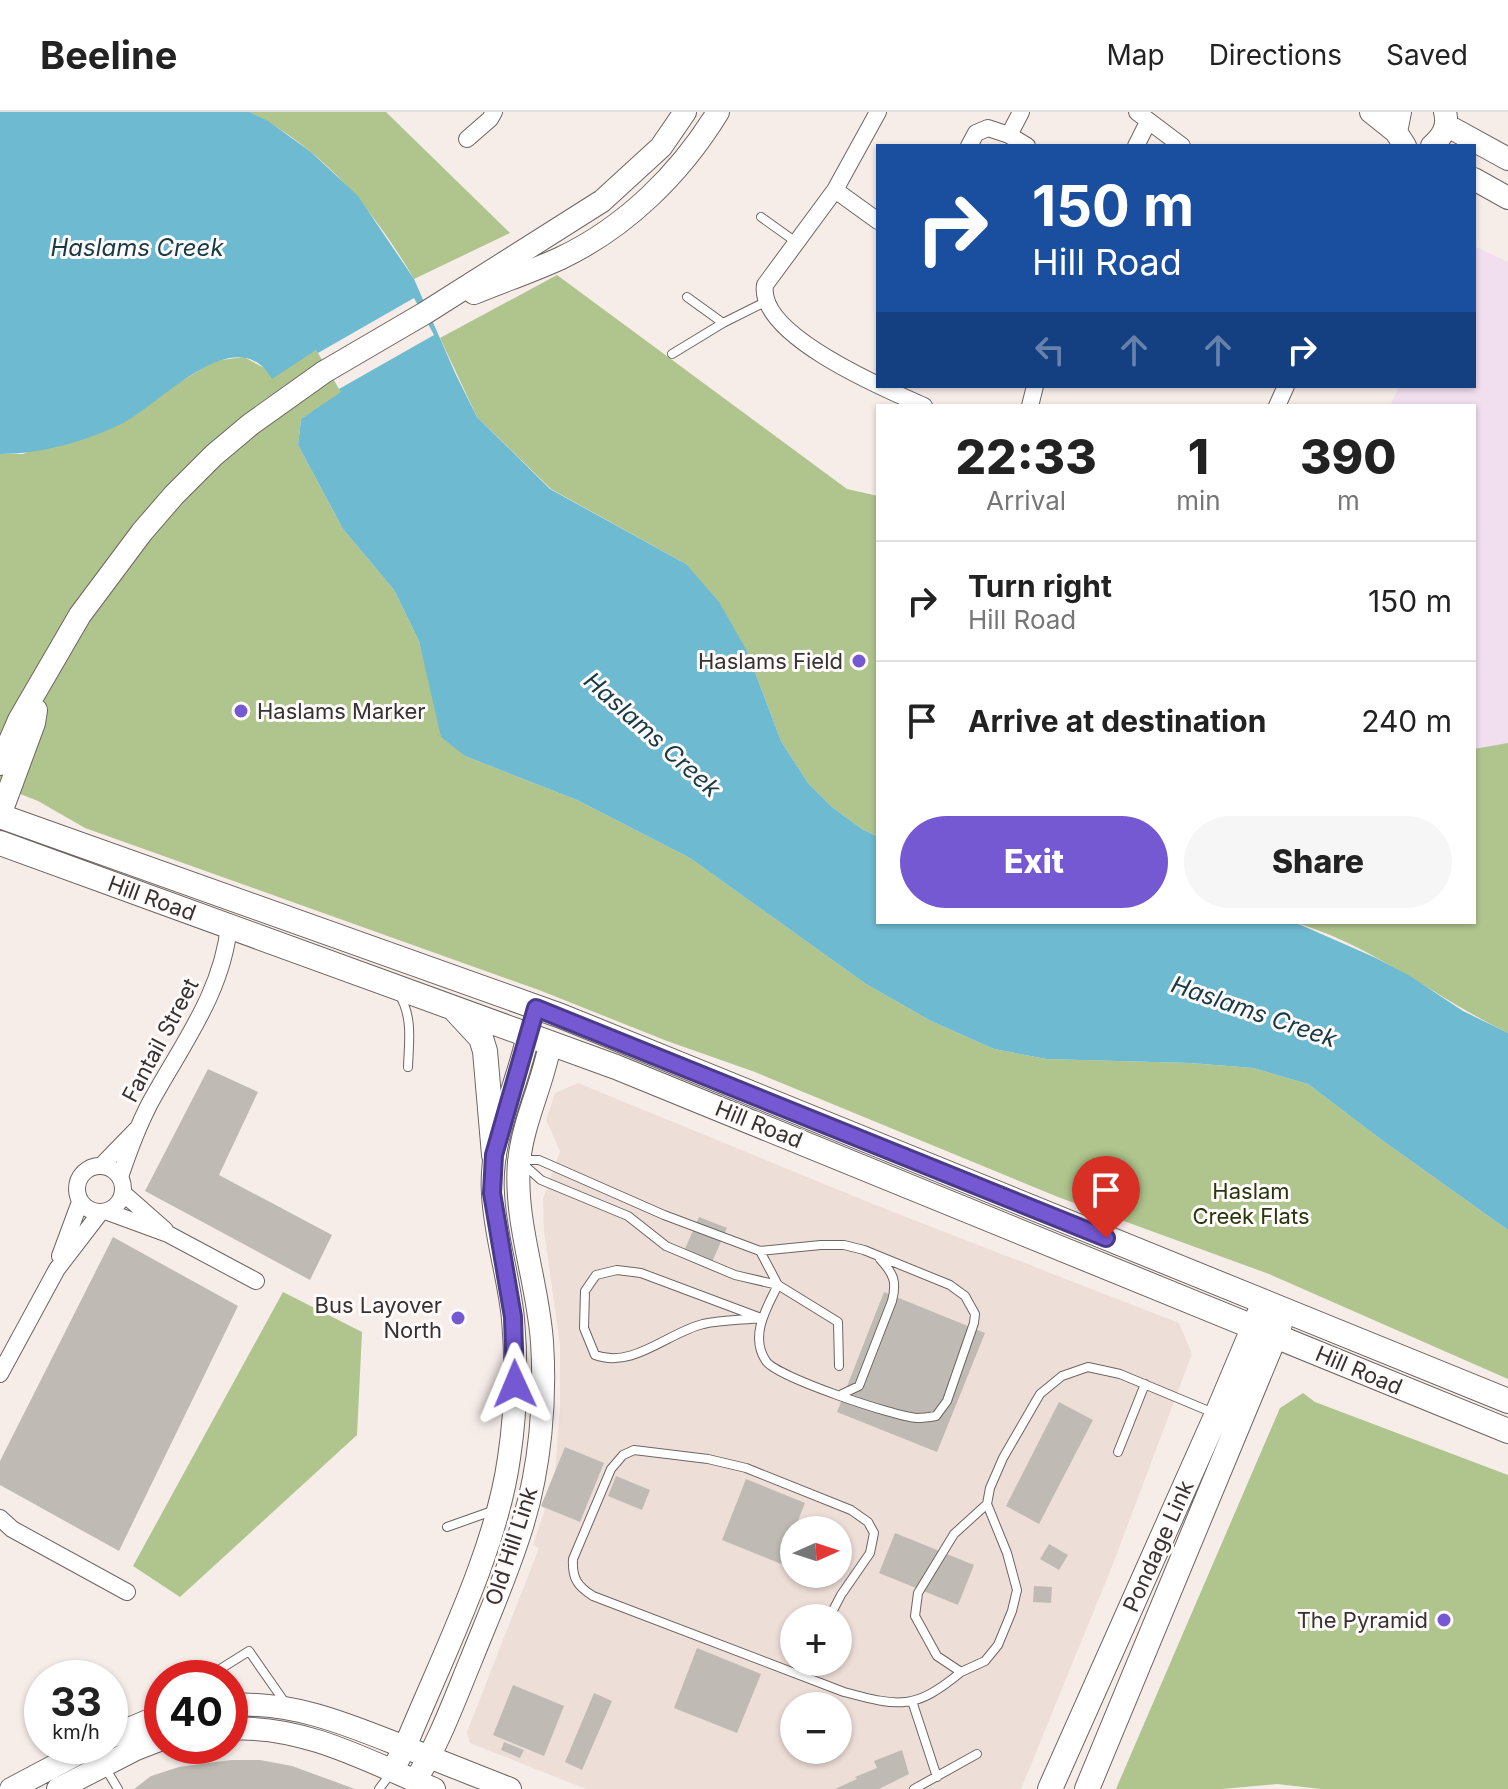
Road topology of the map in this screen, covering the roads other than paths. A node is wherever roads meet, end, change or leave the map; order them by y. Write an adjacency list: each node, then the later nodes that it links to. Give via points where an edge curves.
1 (494, 112): 11 (street)
2 (685, 112): 26 (street, via 661,147 602,201)
3 (718, 112): 26 (street, via 661,187 605,233 560,259)
4 (878, 112): 19 (street)
5 (1021, 112): 10 (street)
6 (1371, 112): 9 (street)
7 (1142, 117): 14 (street); 15 (street)
8 (1445, 118): 16 (street, via 1443,133); 17 (street)
9 (1400, 130)
10 (1009, 135): 12 (street, via 988,128 976,133); 13 (street)
11 (467, 139)
12 (970, 144)
13 (1024, 144)
14 (1136, 144)
15 (1179, 144)
16 (1434, 144)
17 (1508, 159)
18 (1476, 180): 20 (street)
19 (835, 190): 22 (street); 23 (street)
20 (1508, 198)
21 (761, 217): 23 (lane)
22 (876, 220)
23 (796, 243): 25 (street, via 765,285)
24 (687, 297): 27 (lane)
25 (765, 302): 27 (lane); 29 (street, via 777,321)
26 (425, 313): 32 (street, via 324,372 251,424 174,495 80,615)
27 (723, 323): 28 (lane)
28 (672, 354)
29 (876, 385)
30 (883, 388): 31 (street)
31 (919, 404)
32 (39, 689): 33 (street); 34 (street, via 34,723)
33 (0, 764)
34 (0, 816): 36 (main road, Hill Road)
35 (0, 843): 37 (main road, Hill Road)
36 (217, 893): 37 (main road); 40 (main road, Hill Road)
37 (229, 925): 38 (main road, Hill Road); 44 (street, Fantail Street, via 227,951 210,997)
38 (394, 986): 39 (main road, Hill Road); 43 (lane, via 407,1007)
39 (452, 1007): 42 (main road, Hill Road); 45 (main road, via 481,1038 485,1051)
40 (536, 1008): 41 (main road, Hill Road); 42 (main road, Old Hill Link)
41 (561, 1016): 42 (main road, Old Hill Link); 61 (main road, Hill Road)
42 (539, 1040): 45 (street, Old Hill Link); 46 (street, Old Hill Link); 63 (main road, Hill Road, via 754,1122)
43 (408, 1067)
44 (138, 1128): 47 (street, Fantail Street); 48 (street, Fantail Street)
45 (494, 1155): 46 (lane); 73 (street, Old Hill Link, via 492,1193 515,1360 509,1459)
46 (519, 1160): 49 (lane, via 539,1160); 50 (lane, via 541,1180); 90 (street, Old Hill Link, via 519,1198 542,1342 534,1471 518,1540)
47 (101, 1166): 48 (street, via 115,1171); 52 (street, via 81,1174 76,1188)
48 (121, 1185): 53 (street, via 120,1201); 55 (street)
49 (599, 1185): 50 (lane); 51 (lane)
50 (591, 1201): 54 (lane)
51 (635, 1201): 54 (lane); 56 (lane)
52 (80, 1202): 53 (street, via 92,1212); 58 (street)
53 (104, 1212): 55 (street); 58 (street)
54 (628, 1216): 60 (lane, via 666,1246 735,1275)
55 (168, 1234): 59 (street)
56 (760, 1251): 57 (lane, via 844,1245); 60 (lane)
57 (877, 1255): 67 (lane, via 893,1273 896,1287 859,1386); 67 (lane, via 950,1285 965,1296 974,1323 947,1401 936,1416 916,1418)
58 (57, 1269): 65 (street)
59 (256, 1281)
60 (778, 1285): 62 (lane); 64 (lane, via 838,1322)
61 (1274, 1307): 63 (main road, Pondage Link); 68 (main road, Hill Road)
62 (761, 1318): 62 (lane, via 702,1324 629,1356 606,1359 595,1355 584,1328 585,1291 596,1275 617,1270 641,1273); 67 (lane, via 765,1361 778,1372)
63 (1264, 1332): 69 (main road, Pondage Link); 70 (main road, Hill Road)
64 (839, 1366)
65 (0, 1374)
66 (1145, 1384): 69 (lane); 71 (lane); 72 (lane, via 1088,1367 1062,1376 1040,1394 1003,1458)
67 (839, 1395)
68 (1508, 1401)
69 (1227, 1418): 99 (main road, Pondage Link); 100 (main road, Pondage Link)
70 (1508, 1431)
71 (1118, 1452)
72 (987, 1504): 81 (lane, via 1017,1590 998,1645 985,1661); 81 (lane, via 954,1534 918,1593 915,1616 937,1656)
73 (499, 1508): 76 (lane); 88 (street, Old Hill Link)
74 (0, 1510): 75 (street)
75 (6, 1524): 77 (street)
76 (447, 1527)
77 (127, 1592)
78 (836, 1604): 80 (lane, via 870,1553 874,1533 851,1510 746,1468 634,1450 623,1455 611,1469 573,1559 572,1575 581,1588)
79 (235, 1660): 85 (lane, via 249,1651)
80 (780, 1667)
81 (961, 1672): 83 (lane, via 935,1693)
82 (805, 1676): 83 (lane, via 886,1703)
83 (912, 1701): 92 (lane)
84 (248, 1706): 85 (street)
85 (288, 1707): 88 (street)
86 (248, 1730): 93 (street, via 304,1737)
87 (144, 1746): 91 (street)
88 (405, 1747): 90 (street); 93 (street, Old Hill Link)
89 (977, 1754): 92 (lane)
90 (430, 1758): 94 (street, Old Hill Link); 97 (street)
91 (85, 1770): 95 (street); 96 (lane)
92 (937, 1777): 98 (lane)
93 (386, 1780): 94 (street)
94 (420, 1786)
95 (11, 1789)
96 (118, 1789)
97 (510, 1789)
98 (914, 1789)
99 (1050, 1789)
100 (1087, 1789)

